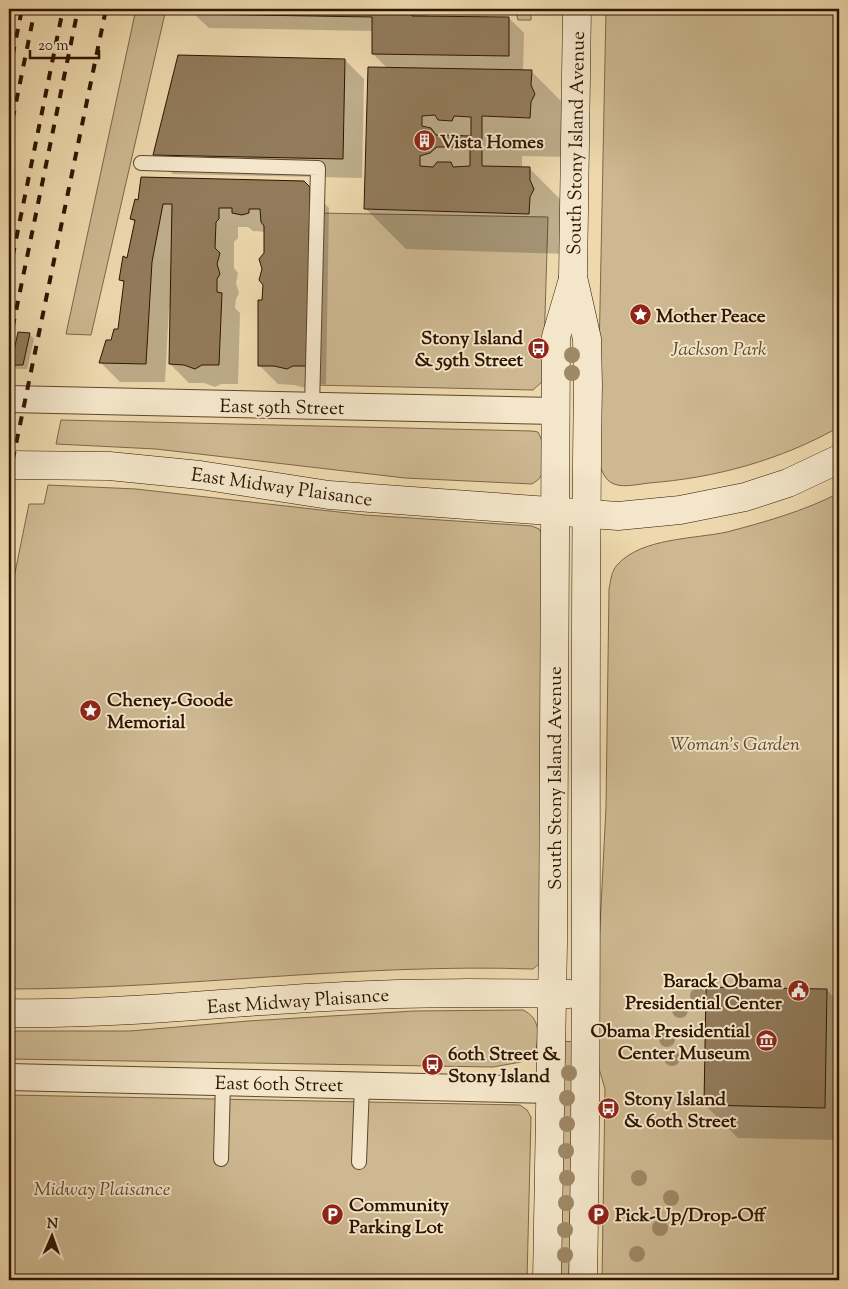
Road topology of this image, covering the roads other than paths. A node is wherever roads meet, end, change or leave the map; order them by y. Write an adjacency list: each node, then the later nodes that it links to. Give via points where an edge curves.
1 (577, 9): 3 (main road, South Stony Island Avenue)
2 (141, 164): 5 (lane, via 318,168)
3 (573, 278): 6 (main road, South Stony Island Avenue, via 556,337); 10 (main road, South Stony Island Avenue, via 587,339)
4 (9, 399): 5 (street, East 59th Street)
5 (312, 406): 6 (street, East 59th Street)
6 (555, 412): 9 (main road, South Stony Island Avenue)
7 (839, 459): 10 (main road, East Midway Plaisance, via 788,483 746,497 653,513 618,516)
8 (9, 464): 9 (main road, East Midway Plaisance, via 118,467 200,475 328,495)
9 (555, 512): 10 (main road, East Midway Plaisance); 11 (main road, South Stony Island Avenue)
10 (586, 513): 12 (main road, South Stony Island Avenue, via 584,804)
11 (552, 994): 12 (main road, East Midway Plaisance); 13 (main road, East Midway Plaisance, via 411,993 282,999 124,1012); 17 (main road, South Stony Island Avenue)
12 (587, 995): 21 (main road, South Stony Island Avenue)
13 (9, 1013)
14 (9, 1077): 15 (street, East 60th Street)
15 (222, 1082): 16 (street, East 60th Street); 18 (lane)
16 (362, 1085): 17 (street, East 60th Street); 19 (lane)
17 (550, 1090): 20 (main road, South Stony Island Avenue)
18 (221, 1159)
19 (360, 1162)
20 (546, 1280)
21 (583, 1280)

